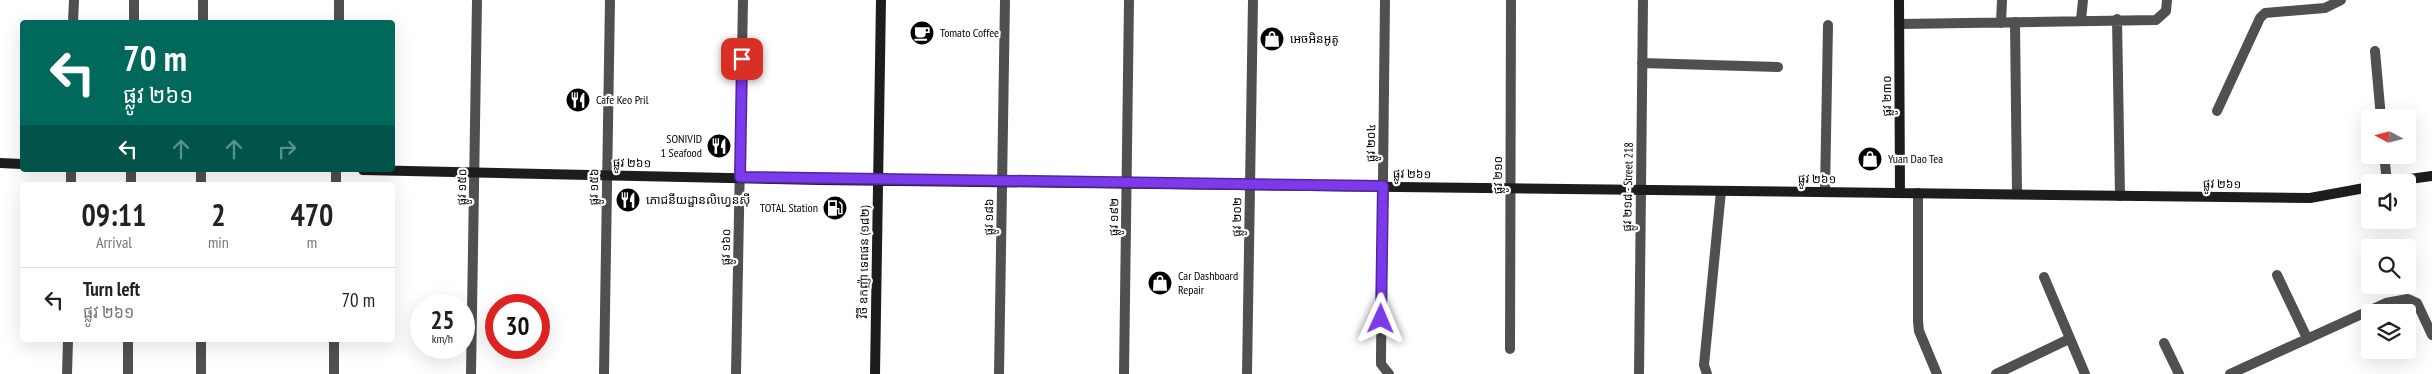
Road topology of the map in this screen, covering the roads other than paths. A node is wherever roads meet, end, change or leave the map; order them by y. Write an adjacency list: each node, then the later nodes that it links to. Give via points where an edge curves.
1 (74, 0): 21 (street)
2 (134, 0): 22 (street)
3 (203, 0): 23 (street)
4 (339, 0): 24 (street)
5 (477, 0): 38 (street, ផ្លូវ ១៥០)
6 (610, 0): 39 (street, ផ្លូវ ១៥៦)
7 (744, 0): 41 (street, ផ្លូវ ១៦០)
8 (881, 0): 43 (street, វិថី ឧកញ៉ា ទេពផន (១៨២))
9 (1005, 0): 44 (street, ផ្លូវ ១៨៦)
10 (1128, 0): 45 (street, ផ្លូវ ១៩២)
11 (1253, 0): 46 (street, ផ្លូវ ២០២)
12 (1385, 0): 47 (street, ផ្លូវ ២០៤)
13 (1511, 0): 48 (street, ផ្លូវ ២១០)
14 (1643, 0): 31 (street, ផ្លូវ ២១៨ - Street 218)
15 (1899, 0): 28 (street, ផ្លូវ ២៣០)
16 (2002, 0): 27 (street)
17 (2083, 0): 25 (street)
18 (2167, 0): 20 (street, via 2166,11 2156,20)
19 (2340, 0): 34 (street, via 2325,8 2265,13)
20 (2117, 19): 25 (street); 56 (street)
21 (73, 20)
22 (134, 20)
23 (203, 20)
24 (339, 20)
25 (2081, 20): 26 (street)
26 (2015, 22): 27 (street); 55 (street)
27 (2001, 23): 28 (street)
28 (1899, 24): 53 (street, ផ្លូវ ២៣០)
29 (1828, 26): 52 (street)
30 (2375, 51): 33 (street)
31 (1642, 63): 32 (street); 50 (street, ផ្លូវ ២១៨ - Street 218)
32 (1778, 67)
33 (2380, 109)
34 (2217, 111)
35 (0, 163): 36 (street)
36 (20, 164)
37 (395, 171): 38 (street, ផ្លូវ ២៦១)
38 (474, 172): 39 (street, ផ្លូវ ២៦១); 72 (street, ផ្លូវ ១៥០)
39 (607, 175): 41 (street, ផ្លូវ ២៦១); 73 (street, ផ្លូវ ១៥៦)
40 (2432, 176): 42 (street)
41 (740, 177): 43 (street, ផ្លូវ ២៦១); 74 (street, ផ្លូវ ១៦០)
42 (2416, 178)
43 (878, 180): 44 (street, ផ្លូវ ២៦១); 75 (street, វិថី ឧកញ៉ា ទេពផន (១៨២))
44 (1002, 181): 45 (street, ផ្លូវ ២៦១); 76 (street, ផ្លូវ ១៨៦)
45 (1127, 183): 46 (street, ផ្លូវ ២៦១); 77 (street, ផ្លូវ ១៩២)
46 (1250, 184): 47 (street, ផ្លូវ ២៦១); 78 (street, ផ្លូវ ២០២)
47 (1383, 186): 48 (street, ផ្លូវ ២៦១); 79 (street, ផ្លូវ ២០៤, via 1381,364)
48 (1511, 188): 50 (street, ផ្លូវ ២៦១); 67 (street, ផ្លូវ ២១០)
49 (2361, 189): 56 (street, ផ្លូវ ២៦១, via 2310,198)
50 (1640, 190): 51 (street, ផ្លូវ ២៦១); 80 (street, ផ្លូវ ២១៨ - Street 218)
51 (1721, 190): 52 (street, ផ្លូវ ២៦១); 81 (street, via 1704,365)
52 (1825, 192): 53 (street, ផ្លូវ ២៦១)
53 (1900, 193): 54 (street, ផ្លូវ ២៦១)
54 (1918, 193): 55 (street, ផ្លូវ ២៦១); 82 (street, via 1918,321)
55 (2017, 194): 56 (street, ផ្លូវ ២៦១)
56 (2120, 196)
57 (2277, 275): 60 (street)
58 (2044, 278): 61 (street)
59 (2432, 335): 60 (street, via 2417,302 2408,299 2386,303)
60 (2307, 338): 86 (street)
61 (2069, 339): 83 (street); 84 (street)
62 (68, 342): 68 (street)
63 (128, 342): 69 (street)
64 (201, 342): 70 (street)
65 (334, 342): 71 (street)
66 (2164, 343): 85 (street)
67 (1510, 349)
68 (67, 374)
69 (128, 374)
70 (201, 374)
71 (334, 374)
72 (471, 374)
73 (604, 374)
74 (736, 374)
75 (875, 374)
76 (999, 374)
77 (1124, 374)
78 (1247, 374)
79 (1389, 374)
80 (1639, 374)
81 (1707, 374)
82 (1937, 374)
83 (1996, 374)
84 (2085, 374)
85 (2179, 374)
86 (2230, 374)

